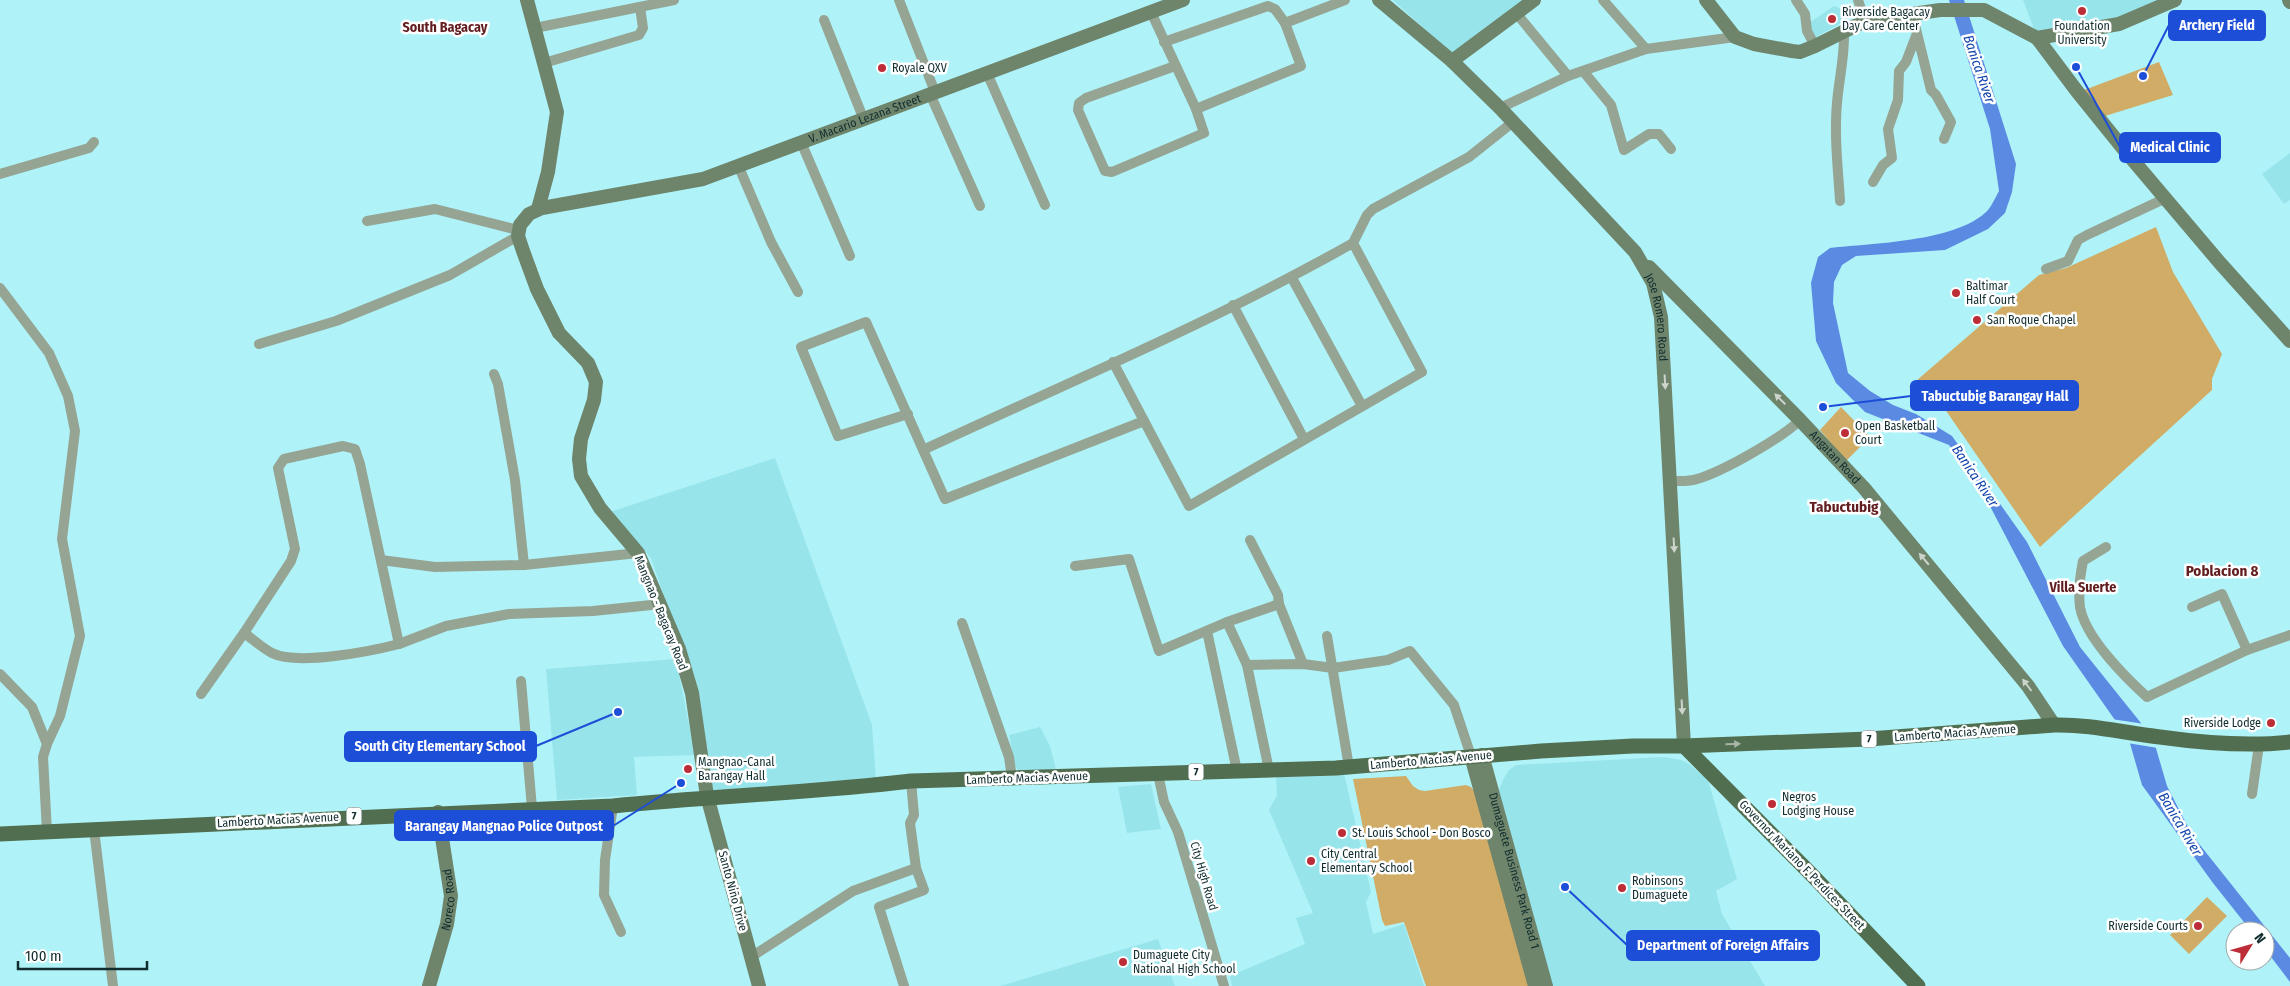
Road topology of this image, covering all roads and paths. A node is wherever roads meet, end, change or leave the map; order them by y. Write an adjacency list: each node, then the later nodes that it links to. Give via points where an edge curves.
1 (527, 0): 21 (street)
2 (674, 0): 14 (street)
3 (899, 0): 35 (street)
4 (1182, 0): 15 (street, V. Macario Lezana Street)
5 (1345, 0): 20 (street)
6 (1379, 0): 29 (street, Jose Romero Road)
7 (1534, 0): 17 (street)
8 (1603, 0): 28 (street)
9 (1706, 0): 24 (street)
10 (1796, 0): 27 (street, via 1805,14 1807,31)
11 (1858, 0): 19 (street)
12 (2174, 0): 25 (street, via 2119,24)
13 (1982, 6): 16 (street); 25 (street)
14 (640, 7): 21 (street); 30 (street, via 643,28 639,35)
15 (1151, 12): 26 (street); 33 (street, V. Macario Lezana Street)
16 (1912, 13): 19 (street); 23 (street)
17 (1517, 14): 29 (street); 34 (street)
18 (824, 20): 38 (street)
19 (1865, 21): 22 (street)
20 (1285, 23): 26 (street, via 1275,9 1268,6); 37 (street, via 1301,66)
21 (535, 28): 30 (street)
22 (1844, 30): 27 (street); 48 (street, via 1845,51 1836,120)
23 (1916, 36): 40 (street, via 1931,90 1951,122); 46 (street, via 1899,72 1898,100 1888,129 1892,158 1883,165)
24 (1736, 37): 27 (street, via 1754,44 1800,52); 28 (street)
25 (2037, 38): 47 (street)
26 (1164, 42): 31 (street)
27 (1815, 46)
28 (1646, 49): 32 (street)
29 (1452, 61): 36 (street, Jose Romero Road)
30 (544, 63): 51 (street, via 557,112 547,179)
31 (1175, 66): 37 (street); 37 (street, via 1079,103 1078,110 1105,171 1112,172 1204,133)
32 (1583, 71): 34 (street); 43 (street, via 1611,105 1624,150 1649,134 1659,134)
33 (987, 73): 35 (street, V. Macario Lezana Street); 49 (street)
34 (1568, 76): 36 (street)
35 (932, 93): 38 (street, V. Macario Lezana Street); 50 (street)
36 (1500, 108): 39 (street, Jose Romero Road)
37 (1196, 109)
38 (864, 120): 42 (street, V. Macario Lezana Street)
39 (1513, 122): 54 (street, via 1470,157 1373,209 1366,215); 55 (street, Jose Romero Road)
40 (1944, 138)
41 (94, 142): 45 (street, via 89,148)
42 (801, 142): 44 (street, V. Macario Lezana Street); 56 (street)
43 (1672, 148)
44 (738, 165): 51 (street, V. Macario Lezana Street, via 703,179); 60 (street, via 771,242)
45 (0, 174)
46 (1873, 182)
47 (2166, 198): 57 (street, via 2078,240 2068,261); 62 (street)
48 (1840, 201)
49 (1045, 205)
50 (980, 206)
51 (538, 210): 53 (street, via 524,219)
52 (367, 221): 53 (street, via 435,208)
53 (518, 233): 63 (street, via 450,275 336,321); 75 (street, Mangnao - Bagacay Road, via 537,289 559,333 595,375 594,400 579,450 581,476 600,508)
54 (1353, 243): 58 (street); 66 (street, via 1422,372)
55 (1635, 252): 68 (street, Angatan Road, one-way to 55); 72 (street, Jose Romero Road, one-way to 72, via 1653,283 1661,317)
56 (850, 256)
57 (2046, 269)
58 (1292, 278): 61 (street); 66 (street)
59 (0, 288): 98 (street, via 48,352 68,396 75,431 62,539 80,636 60,716)
60 (798, 292)
61 (1233, 305): 64 (street); 70 (street)
62 (2290, 341)
63 (259, 344)
64 (1113, 362): 69 (street); 71 (street)
65 (494, 374): 77 (street, via 515,480)
66 (1362, 406): 70 (street)
67 (908, 414): 67 (street, via 838,436 801,347 866,322); 71 (street)
68 (1800, 420): 72 (street, via 1790,430 1726,467 1696,480); 96 (street, Angatan Road, one-way to 68, via 2028,686 1954,595 1864,488)
69 (1144, 421): 70 (street, via 1189,506); 71 (street, via 945,499)
70 (1304, 439)
71 (922, 450)
72 (1670, 481): 100 (street, Jose Romero Road, one-way to 100)
73 (1250, 540): 80 (street, via 1278,595)
74 (2106, 548): 89 (street, via 2083,561 2080,609 2089,630 2147,697)
75 (638, 553): 77 (street); 79 (street, Mangnao - Bagacay Road)
76 (381, 560): 77 (street, via 435,567); 85 (street, via 354,449 344,446 284,459 278,468 295,549); 88 (street)
77 (524, 566)
78 (1075, 566): 84 (street, via 1129,559 1159,652)
79 (661, 604): 88 (street, via 593,611 509,614 446,626); 109 (street, Mangnao - Bagacay Road, via 692,693)
80 (1279, 604): 82 (street); 90 (street)
81 (2192, 607): 89 (street, via 2222,594)
82 (1227, 622): 84 (street); 91 (street)
83 (962, 623): 106 (street, via 1009,757)
84 (1206, 631): 104 (street)
85 (244, 633): 88 (street, via 273,654 290,657 343,656); 95 (street)
86 (2290, 635): 89 (street)
87 (1327, 636): 92 (street)
88 (399, 644)
89 (2247, 650)
90 (1303, 664): 91 (street); 92 (street)
91 (1247, 665): 103 (street)
92 (1333, 668): 101 (street, via 1388,660 1410,650 1454,705); 102 (street)
93 (0, 674): 98 (street, via 32,707)
94 (521, 681): 111 (street)
95 (201, 694)
96 (2054, 725): 99 (main road, 7, via 2080,724 2160,737); 100 (main road, Lamberto Macias Avenue / 7, one-way to 96, via 1869,739)
97 (2290, 742): 99 (main road, 7)
98 (46, 744): 114 (street, via 43,757)
99 (2259, 745): 108 (street)
100 (1684, 746): 101 (main road, Lamberto Macias Avenue / 7); 126 (main road, Governor Mariano F. Perdices Street)
101 (1476, 755): 102 (main road, Lamberto Macias Avenue / 7); 124 (street, Dumaguete Business Park Road 1); 125 (street, Dumaguete Business Park Road 1)
102 (1349, 767): 103 (main road, Lamberto Macias Avenue / 7)
103 (1269, 770): 104 (main road, Lamberto Macias Avenue / 7)
104 (1237, 771): 105 (main road, Lamberto Macias Avenue / 7)
105 (1158, 774): 106 (main road, Lamberto Macias Avenue / 7); 123 (street, City High Road, via 1164,802 1178,832)
106 (1012, 778): 107 (main road, Lamberto Macias Avenue / 7)
107 (911, 780): 109 (main road, Lamberto Macias Avenue / 7, via 872,786); 116 (street, via 914,815 910,823)
108 (2252, 794)
109 (708, 796): 110 (main road, Lamberto Macias Avenue / 7); 118 (street, Santo Niño Drive)
110 (613, 806): 111 (main road, Lamberto Macias Avenue / 7); 117 (street, via 605,860 604,895)
111 (532, 808): 112 (main road, Lamberto Macias Avenue / 7)
112 (438, 812): 113 (main road, Lamberto Macias Avenue / 7); 120 (street, Noreco Road, via 451,896 447,924)
113 (94, 829): 114 (main road, Lamberto Macias Avenue / 7); 119 (street)
114 (47, 832): 115 (main road, Lamberto Macias Avenue / 7)
115 (0, 834)
116 (916, 868): 118 (street, via 853,891); 122 (street, via 924,890 879,906)
117 (621, 932)
118 (751, 957): 121 (street, Santo Niño Drive)
119 (113, 986)
120 (429, 986)
121 (758, 986)
122 (904, 986)
123 (1224, 986)
124 (1535, 986)
125 (1546, 986)
126 (1918, 986)

